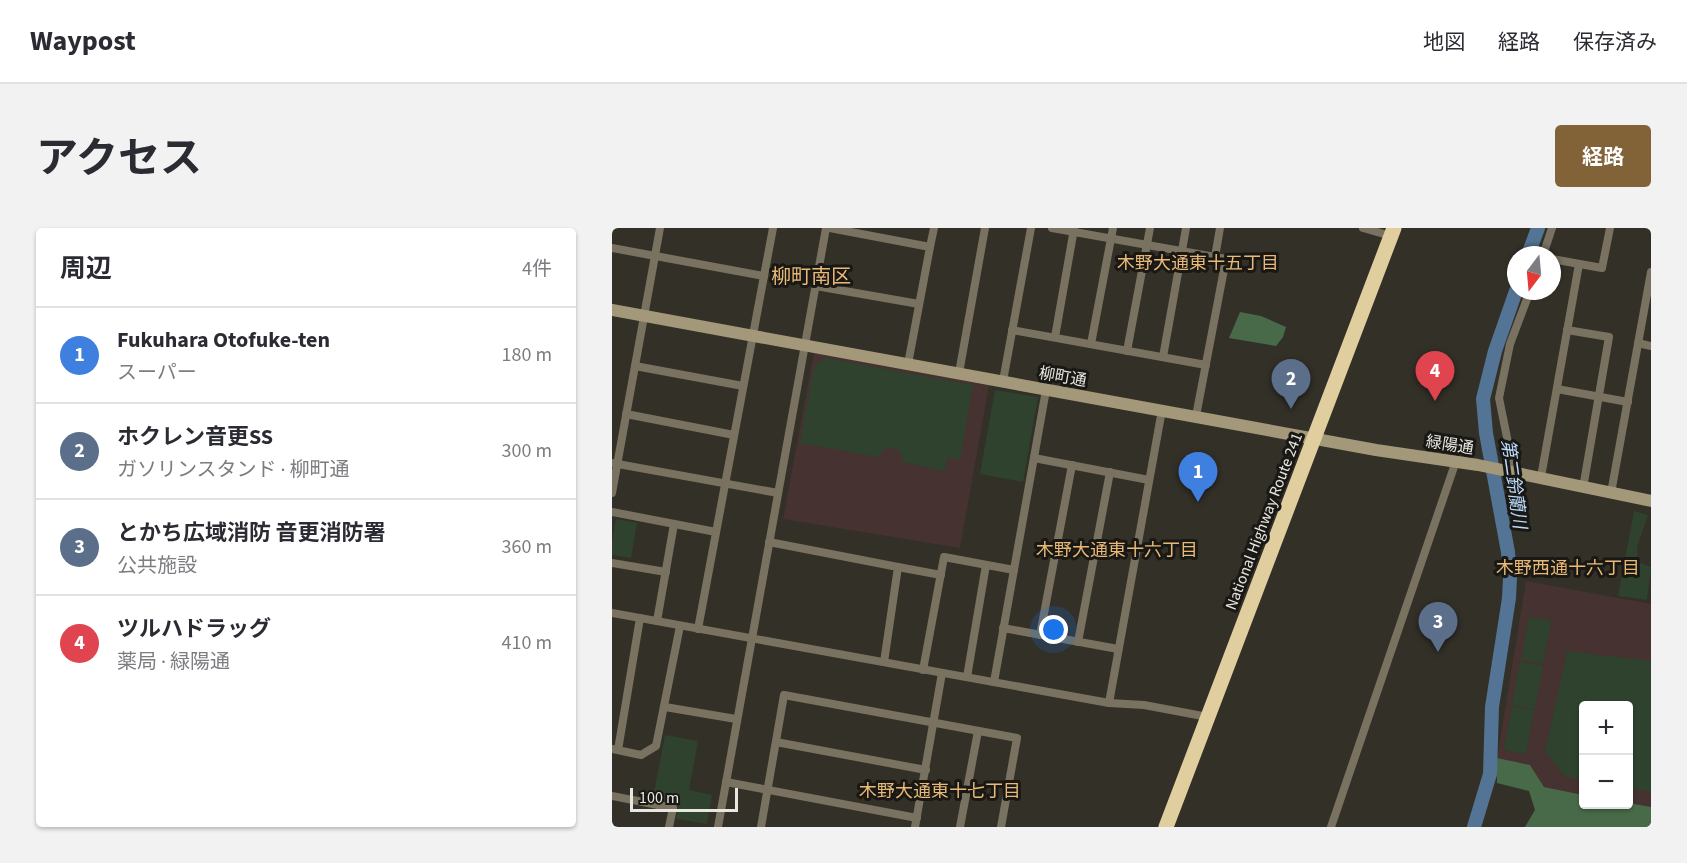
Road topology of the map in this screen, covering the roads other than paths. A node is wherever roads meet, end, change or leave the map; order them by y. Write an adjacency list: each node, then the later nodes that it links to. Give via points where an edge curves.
1 (660, 228): 23 (street)
2 (772, 228): 28 (street)
3 (828, 228): 20 (street); 29 (street)
4 (934, 228): 20 (street)
5 (985, 228): 48 (street)
6 (1031, 228): 35 (street)
7 (1052, 228): 15 (street)
8 (1113, 228): 17 (street)
9 (1150, 228): 18 (street)
10 (1186, 228): 22 (street)
11 (1220, 228): 24 (street)
12 (1363, 228): 16 (street)
13 (1552, 228): 19 (street)
14 (1610, 228): 26 (street, via 1602,268)
15 (1074, 230): 17 (street); 38 (street)
16 (1393, 232): 59 (highway, National Highway Route 241)
17 (1111, 238): 18 (street); 39 (street)
18 (1147, 245): 22 (street); 43 (street)
19 (1546, 246)
20 (930, 247): 32 (street)
21 (612, 248): 23 (street)
22 (1182, 251): 24 (street); 44 (street)
23 (655, 256): 28 (street); 34 (street)
24 (1215, 257): 46 (street, via 1226,259)
25 (1561, 261): 26 (street)
26 (1579, 264): 36 (street)
27 (1651, 272): 30 (street)
28 (764, 276): 37 (street)
29 (816, 286): 32 (street); 41 (street)
30 (1649, 296): 40 (street)
31 (1527, 300): 64 (street, via 1510,344 1499,398)
32 (919, 304): 45 (street)
33 (612, 310): 34 (street, 柳町通)
34 (644, 316): 37 (street, 柳町通); 47 (street)
35 (1012, 330): 38 (street); 49 (street)
36 (1567, 330): 51 (street); 53 (street, via 1609,337)
37 (752, 336): 41 (street, 柳町通); 50 (street)
38 (1055, 337): 39 (street)
39 (1091, 344): 43 (street)
40 (1638, 344): 42 (street); 54 (street)
41 (806, 346): 45 (street, 柳町通); 71 (street)
42 (1651, 346)
43 (1127, 351): 44 (street)
44 (1163, 357): 46 (street)
45 (908, 364): 48 (street, 柳町通)
46 (1206, 365): 57 (street)
47 (635, 366): 50 (street); 56 (street)
48 (959, 373): 49 (street, 柳町通)
49 (1003, 381): 52 (street, 柳町通)
50 (743, 386): 58 (street)
51 (1557, 389): 53 (street); 66 (street)
52 (1046, 390): 55 (street, 柳町通); 60 (street)
53 (1599, 397): 54 (street); 69 (street)
54 (1628, 402): 72 (street)
55 (1162, 410): 57 (street, 柳町通); 67 (street)
56 (626, 414): 58 (street); 62 (street)
57 (1196, 416): 59 (street, 柳町通)
58 (734, 435): 68 (street)
59 (1314, 438): 61 (street, 緑陽通); 101 (highway, National Highway Route 241)
60 (1034, 458): 63 (street); 81 (street)
61 (1456, 461): 64 (street, 緑陽通); 118 (street)
62 (615, 463): 68 (street); 70 (street)
63 (1072, 465): 65 (street); 90 (street)
64 (1511, 471): 66 (street, 緑陽通)
65 (1110, 472): 67 (street); 92 (street)
66 (1541, 477): 69 (street, 緑陽通)
67 (1149, 480): 93 (street)
68 (725, 484): 71 (street); 76 (street)
69 (1583, 488): 72 (street, 緑陽通)
70 (612, 493)
71 (778, 493): 77 (street)
72 (1611, 493): 73 (street, 緑陽通)
73 (1651, 501)
74 (612, 512): 75 (street)
75 (674, 524): 76 (street); 82 (street)
76 (716, 532): 89 (street)
77 (769, 542): 80 (street); 91 (street)
78 (612, 563): 82 (street)
79 (986, 565): 81 (street); 83 (street, via 944,557); 97 (street)
80 (898, 567): 83 (street); 94 (street)
81 (1014, 570): 88 (street)
82 (666, 572): 86 (street)
83 (941, 575): 95 (street)
84 (612, 613): 85 (street)
85 (640, 618): 86 (street); 106 (street)
86 (657, 621): 87 (street)
87 (680, 626): 89 (street); 100 (street)
88 (1003, 628): 90 (street); 98 (street)
89 (698, 629): 91 (street)
90 (1040, 635): 92 (street)
91 (751, 639): 94 (street); 102 (street)
92 (1078, 642): 93 (street)
93 (1118, 649): 99 (street)
94 (884, 663): 95 (street)
95 (923, 670): 96 (street)
96 (942, 673): 97 (street); 103 (street)
97 (967, 677): 98 (street)
98 (993, 682): 99 (street)
99 (1108, 703): 101 (street, via 1144,705)
100 (665, 707): 102 (street); 106 (street, via 656,746 641,755)
101 (1208, 717): 117 (highway, National Highway Route 241)
102 (736, 719): 108 (street)
103 (934, 723): 104 (street); 105 (street, via 784,695); 107 (street)
104 (978, 731): 115 (street); 116 (street, via 1017,738)
105 (776, 742): 107 (street); 109 (street)
106 (615, 749)
107 (926, 770): 111 (street)
108 (726, 782): 109 (street); 113 (street)
109 (768, 790): 111 (street); 114 (street)
110 (612, 796): 112 (street, via 673,808)
111 (916, 822)
112 (669, 827)
113 (718, 827)
114 (761, 827)
115 (960, 827)
116 (1001, 827)
117 (1166, 827)
118 (1331, 827)

